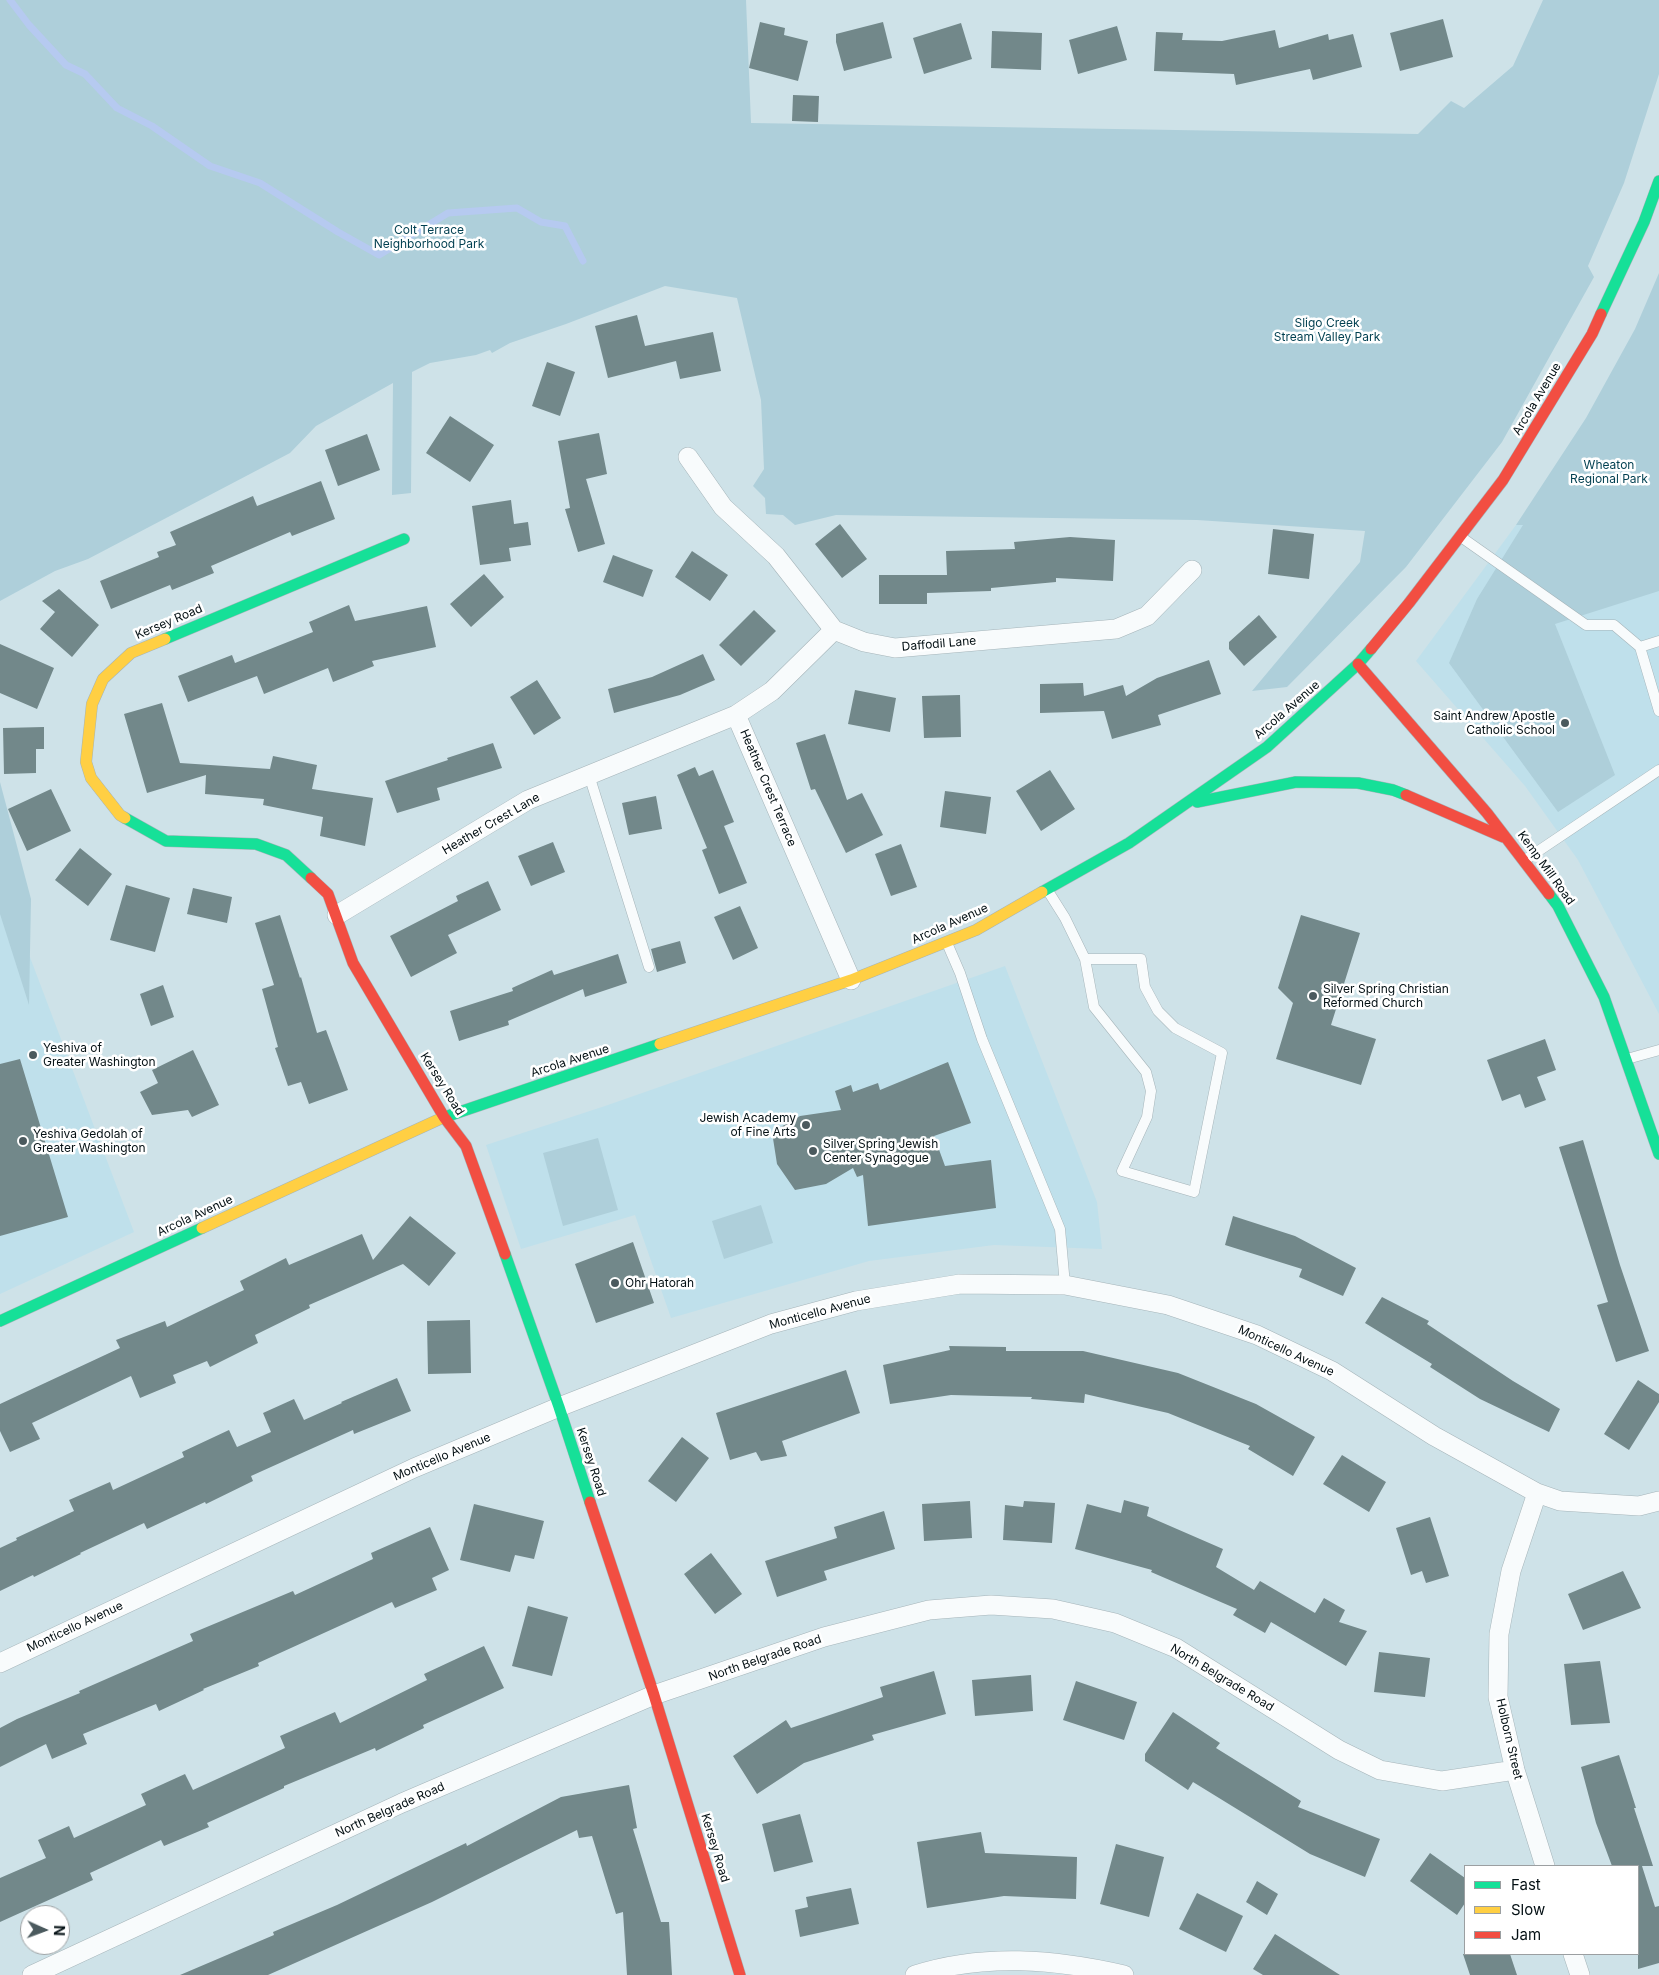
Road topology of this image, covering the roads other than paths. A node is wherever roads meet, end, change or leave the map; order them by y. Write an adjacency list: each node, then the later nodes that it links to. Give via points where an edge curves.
1 (1659, 181): 3 (street, Arcola Avenue, via 1644,222 1592,334 1503,480)
2 (688, 457): 6 (street, via 723,507 776,556)
3 (1460, 536): 8 (lane, via 1586,625 1614,626); 9 (street, Arcola Avenue)
4 (404, 540): 18 (street, Kersey Road, via 131,653 103,679 92,704 86,762 91,778 120,815 166,841 256,844 286,854 328,894)
5 (1192, 570): 6 (street, Daffodil Lane, via 1147,616 1116,629 895,648 864,642)
6 (834, 630): 11 (street, Heather Crest Terrace, via 772,691)
7 (1659, 641): 8 (lane)
8 (1640, 647): 10 (lane)
9 (1358, 664): 14 (street, Arcola Avenue, via 1267,747); 15 (street, Kemp Mill Road)
10 (1659, 711)
11 (736, 715): 13 (street, Heather Crest Lane); 22 (street, Heather Crest Terrace)
12 (1659, 770): 16 (lane)
13 (589, 775): 18 (street, Heather Crest Lane, via 528,800); 21 (lane)
14 (1186, 804): 15 (street, via 1296,782 1358,783 1393,790); 17 (street, Arcola Avenue, via 1129,844)
15 (1508, 840): 16 (street, Kemp Mill Road)
16 (1523, 861): 24 (street, Kemp Mill Road, via 1558,906 1604,998)
17 (1048, 890): 19 (street, Arcola Avenue, via 976,930); 20 (lane)
18 (338, 915): 25 (street, Kersey Road, via 353,963)
19 (947, 942): 22 (street, Arcola Avenue); 27 (lane, via 982,1039 1060,1229)
20 (1085, 959): 20 (lane, via 1094,1007 1146,1072 1151,1091 1147,1117 1122,1171 1194,1192 1222,1053 1175,1028 1158,1011 1145,987 1141,959)
21 (649, 967)
22 (851, 980): 25 (street, Arcola Avenue)
23 (1659, 1050): 24 (lane)
24 (1626, 1060): 26 (street, Kemp Mill Road)
25 (444, 1117): 28 (street, Arcola Avenue); 29 (street, Kersey Road, via 466,1146)
26 (1659, 1154)
27 (1065, 1285): 29 (street, Monticello Avenue, via 960,1284 856,1300 771,1324); 30 (street, Monticello Avenue, via 1168,1305 1256,1335 1332,1371 1434,1436)
28 (0, 1321)
29 (559, 1408): 32 (street, Monticello Avenue, via 414,1468); 33 (street, Kersey Road)
30 (1537, 1493): 31 (street, Monticello Avenue, via 1560,1501 1639,1506); 34 (street, Holborn Street, via 1511,1571 1499,1634 1498,1697)
31 (1659, 1501)
32 (0, 1663)
33 (654, 1695): 34 (street, North Belgrade Road, via 824,1638 929,1610 991,1605 1053,1609 1115,1623 1176,1648 1339,1750 1380,1770 1442,1781); 37 (street, North Belgrade Road, via 402,1803); 38 (street, Kersey Road)
34 (1514, 1770): 35 (street, Holborn Street)
35 (1545, 1865)
36 (1573, 1955): 41 (street)
37 (32, 1975)
38 (740, 1975)
39 (915, 1975): 40 (street, via 964,1963 1041,1961)
40 (1124, 1975)
41 (1580, 1975)

